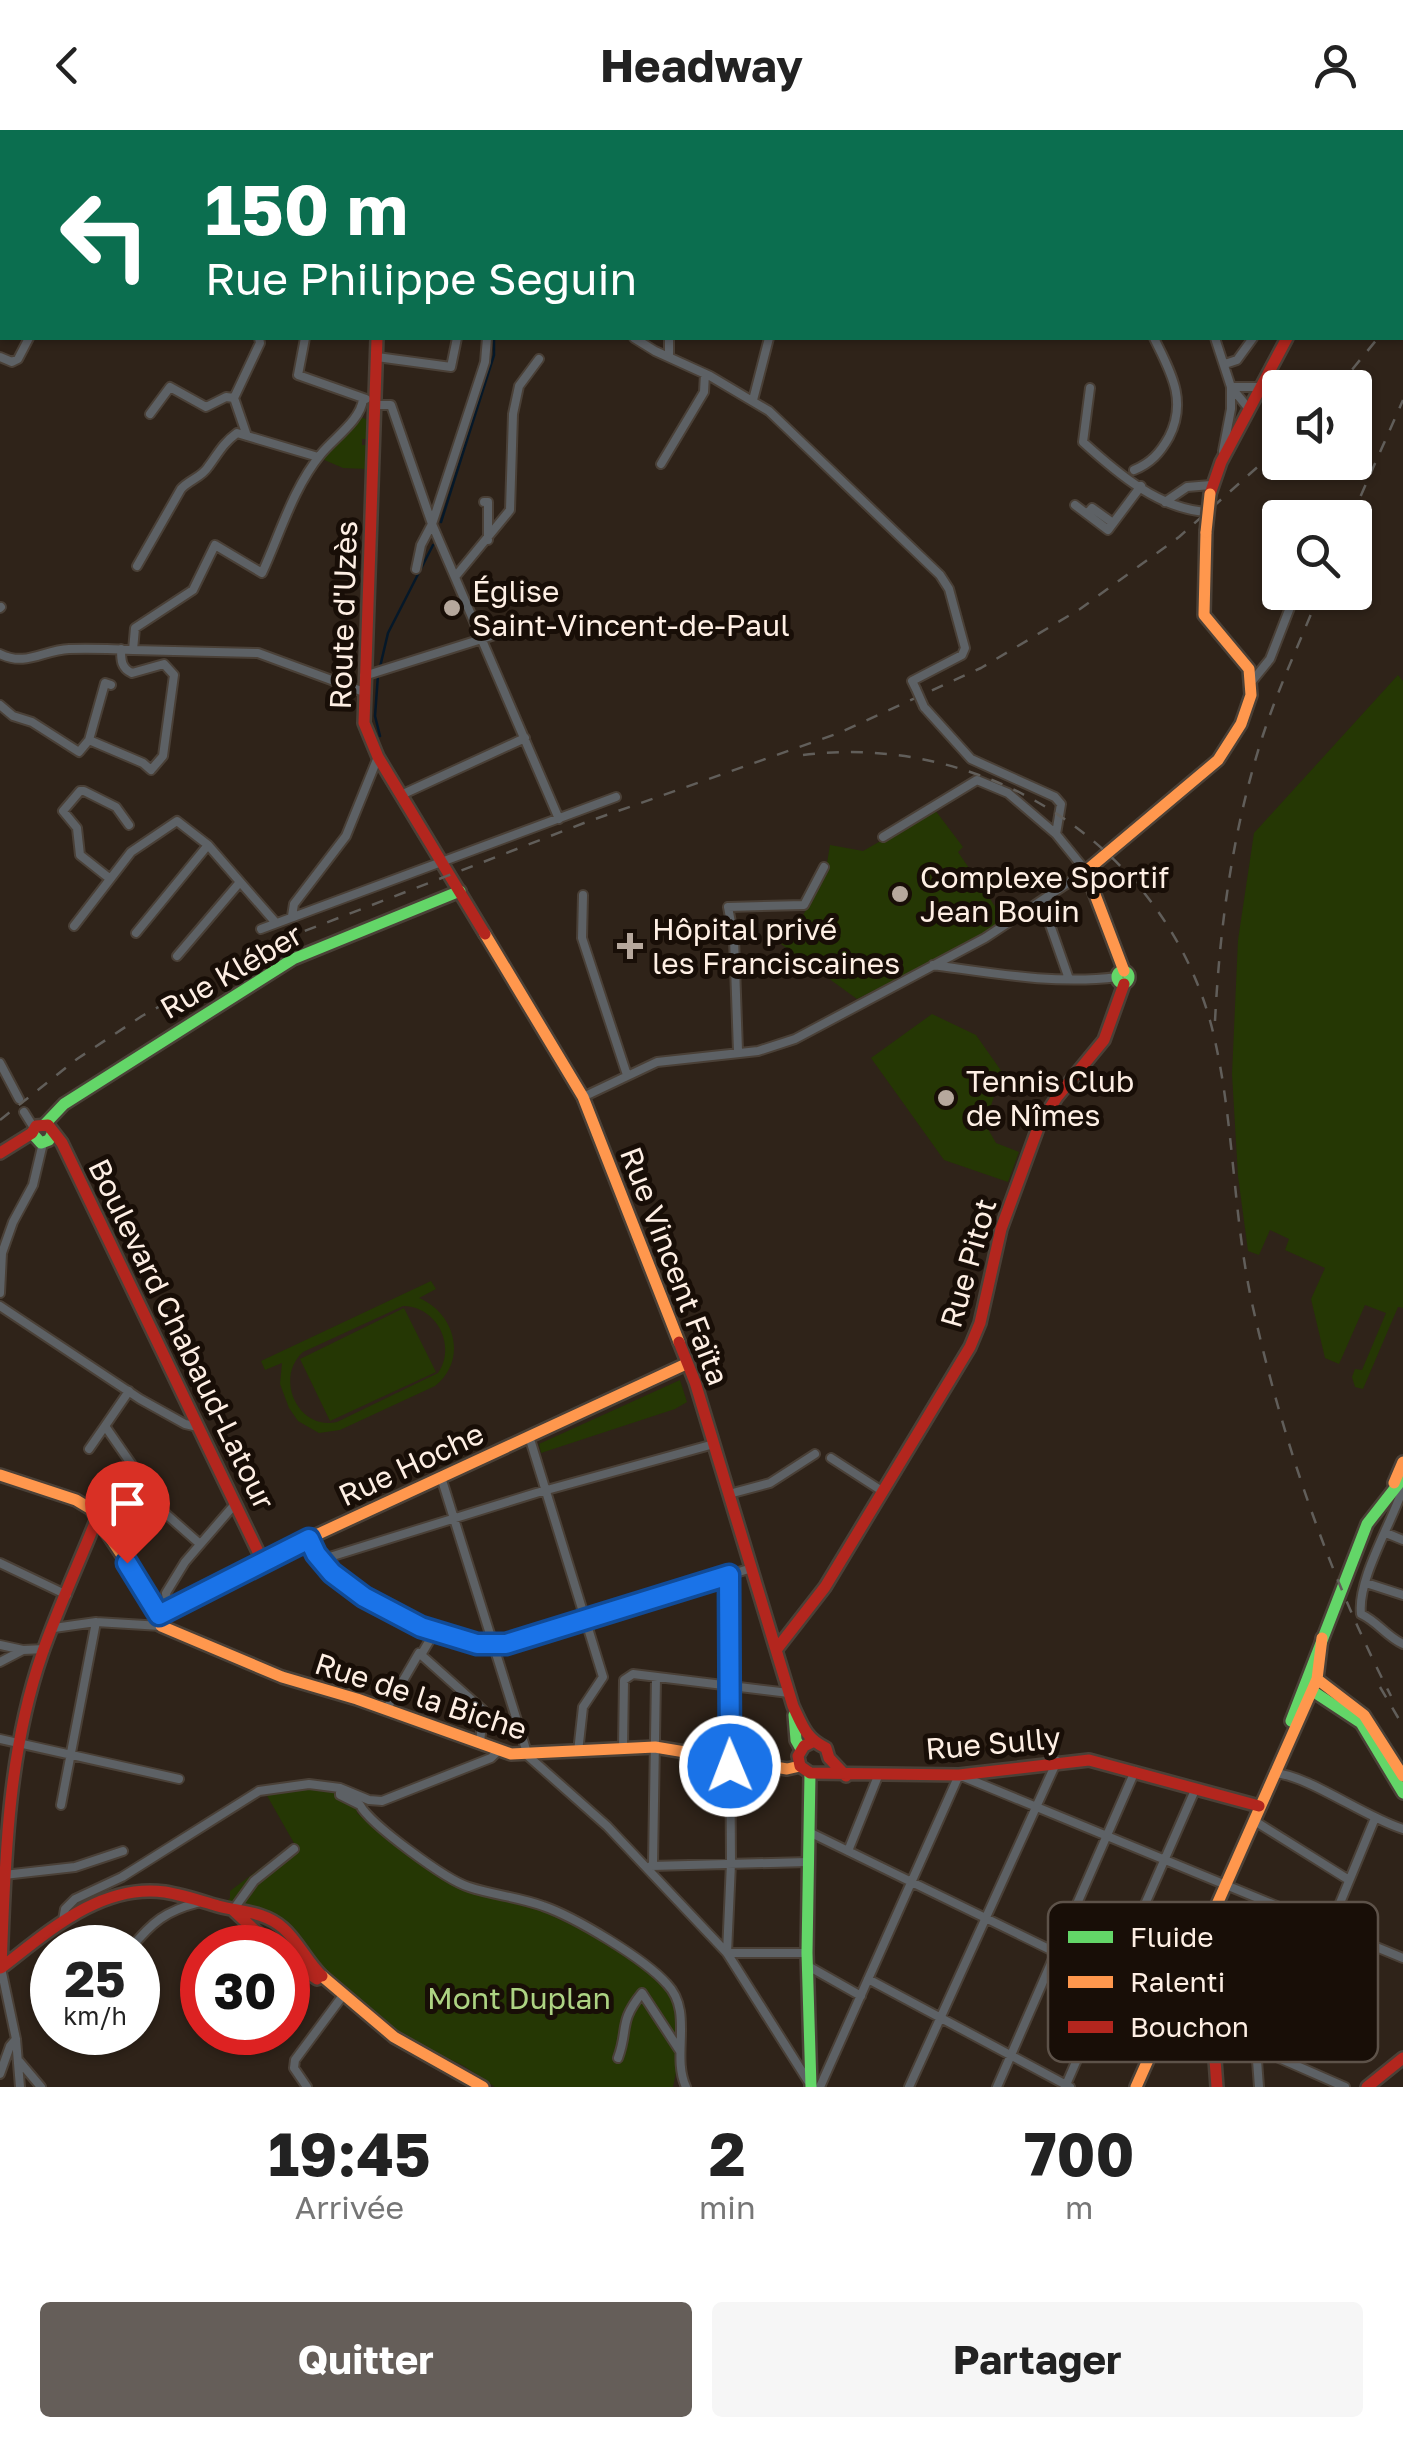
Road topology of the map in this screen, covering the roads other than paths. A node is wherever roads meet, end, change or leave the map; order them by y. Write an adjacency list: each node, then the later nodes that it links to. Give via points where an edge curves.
1 (29, 340): 16 (street, via 18,359)
2 (259, 340): 23 (street)
3 (305, 340): 25 (street, via 298,375)
4 (378, 340): 14 (street, Route d'Uzès)
5 (457, 340): 14 (street, via 450,368)
6 (487, 340): 42 (street)
7 (638, 340): 15 (street)
8 (670, 340): 15 (street)
9 (768, 340): 24 (street)
10 (1155, 340): 33 (street, via 1174,380 1176,424 1164,446)
11 (1216, 340): 18 (street)
12 (1251, 340): 18 (street)
13 (1286, 340): 22 (street)
14 (377, 356): 25 (street, Route d'Uzès)
15 (669, 357): 19 (street)
16 (0, 358)
17 (538, 359): 43 (street, via 519,386 512,414 510,510)
18 (1225, 364): 20 (street)
19 (706, 374): 24 (street); 32 (street, via 704,392)
20 (1231, 387): 22 (street); 26 (street); 28 (street)
21 (1090, 388): 34 (street, via 1083,442)
22 (1260, 388): 28 (street)
23 (234, 398): 27 (street, via 206,406 170,387); 29 (street)
24 (752, 400): 65 (street, bridge, via 940,574 966,648 912,681 924,707 971,758 1056,797)
25 (370, 405): 30 (street); 42 (street, via 390,405); 53 (street, Route d'Uzès)
26 (1231, 408): 28 (street); 31 (street)
27 (150, 414)
28 (1247, 414): 31 (street)
29 (247, 436): 30 (street); 44 (street, via 236,433 207,470 180,489)
30 (318, 457): 51 (street, via 262,573 214,545 193,590 135,628)
31 (1221, 462): 35 (street)
32 (661, 464)
33 (1134, 470)
34 (1141, 486): 38 (street); 39 (street, via 1108,530)
35 (1210, 489): 36 (street); 41 (street, bridge)
36 (1180, 493): 38 (street); 40 (street)
37 (484, 502): 43 (street)
38 (1165, 502): 40 (street)
39 (1075, 505)
40 (1184, 509): 41 (street)
41 (1202, 511): 54 (street, bridge, via 1204,615)
42 (432, 524): 45 (street); 46 (street)
43 (488, 540): 46 (street)
44 (137, 566)
45 (416, 569)
46 (455, 576): 49 (street)
47 (1289, 610): 54 (street)
48 (523, 626): 49 (street)
49 (483, 640): 53 (street); 58 (street)
50 (120, 649): 51 (street); 52 (street, via 64,648 28,660); 59 (street, via 127,671 164,664 174,675 163,756 151,770)
51 (133, 650): 56 (street, via 258,653)
52 (0, 654)
53 (364, 676): 56 (street, Route d'Uzès)
54 (1254, 680): 70 (street, via 1218,760)
55 (112, 685): 59 (street, via 105,683)
56 (364, 692): 60 (street, Route d'Uzès, via 364,722)
57 (0, 705): 59 (street, via 79,752)
58 (525, 738): 61 (street); 63 (street)
59 (89, 740)
60 (378, 757): 61 (street, Route d'Uzès); 76 (street, via 346,836 294,904)
61 (401, 795): 68 (street, Route d'Uzès)
62 (616, 797): 63 (street)
63 (558, 819): 68 (street)
64 (129, 825): 71 (street, via 116,807 84,791 63,811 77,828 80,855)
65 (1056, 834): 66 (street, via 1008,793 977,780); 70 (street)
66 (884, 837)
67 (208, 845): 71 (street, via 178,821 130,852); 72 (street); 80 (street)
68 (445, 866): 73 (street, Rue Vincent Faïta); 76 (street)
69 (824, 867): 85 (street, via 804,904 728,907)
70 (1086, 871): 75 (street); 83 (street)
71 (109, 878): 78 (street)
72 (240, 882): 77 (street); 81 (street)
73 (460, 891): 88 (street, Rue Vincent Faïta); 91 (street, Rue Kléber, via 282,965 64,1104)
74 (583, 894): 87 (street, via 582,938)
75 (1042, 902): 82 (street); 84 (street)
76 (292, 916): 77 (street)
77 (276, 922): 79 (street)
78 (74, 926)
79 (261, 929)
80 (136, 933)
81 (177, 956)
82 (933, 965): 84 (street); 85 (street, via 795,1038)
83 (1121, 977): 84 (street); 110 (street, Rue Pitot, via 1104,1040 1039,1126 1001,1229 970,1347)
84 (1069, 978)
85 (738, 1052): 87 (street, via 656,1062)
86 (0, 1062): 89 (street)
87 (627, 1074): 88 (street)
88 (583, 1097): 95 (street, Rue Vincent Faïta)
89 (19, 1100)
90 (24, 1112): 91 (street)
91 (41, 1132): 92 (street, Rue Kléber); 93 (street, via 33,1185 2,1253); 98 (street, Boulevard Chabaud-Latour, via 62,1143)
92 (0, 1152)
93 (0, 1292)
94 (0, 1306): 96 (street)
95 (686, 1364): 99 (street, Rue Hoche); 100 (street, Rue Vincent Faïta)
96 (129, 1391): 97 (street); 98 (street)
97 (105, 1426): 101 (street); 118 (street, via 166,1514)
98 (198, 1427): 112 (street, Boulevard Chabaud-Latour)
99 (529, 1436): 106 (street, Rue Hoche); 109 (street)
100 (714, 1444): 109 (street); 111 (street, Rue Vincent Faïta)
101 (89, 1449)
102 (815, 1454): 111 (street, via 770,1483)
103 (831, 1458): 110 (street)
104 (1403, 1462): 108 (street)
105 (0, 1475): 114 (street, via 76,1500)
106 (441, 1478): 113 (street); 116 (street, Rue Hoche)
107 (1403, 1478): 108 (street)
108 (1397, 1490): 115 (street); 141 (street, via 1367,1524 1322,1638)
109 (546, 1491): 113 (street); 128 (street)
110 (882, 1491): 137 (street, Rue Pitot, via 825,1587)
111 (729, 1494): 122 (street, Rue Vincent Faïta)
112 (236, 1504): 118 (street); 119 (street, Boulevard Chabaud-Latour)
113 (454, 1517): 120 (street); 134 (street)
114 (97, 1518): 125 (street); 127 (street)
115 (1386, 1533): 117 (street); 124 (street)
116 (309, 1539): 119 (street, Rue Hoche); 120 (street)
117 (1403, 1540)
118 (200, 1544): 127 (street, via 166,1593)
119 (262, 1560): 127 (street, Rue Hoche)
120 (320, 1560): 131 (street, via 364,1597)
121 (0, 1563): 125 (street)
122 (752, 1568): 123 (street); 137 (street, Rue Vincent Faïta)
123 (729, 1575): 128 (street); 142 (street)
124 (1366, 1583): 126 (street); 132 (street, via 1361,1614)
125 (68, 1595): 130 (street)
126 (1403, 1595)
127 (162, 1615): 129 (street, Rue de la Biche); 144 (street, Rue de la Biche, via 269,1672)
128 (586, 1620): 134 (street); 152 (street, via 603,1678 583,1707)
129 (96, 1622): 130 (street, Rue de la Biche); 153 (street)
130 (54, 1628): 135 (street)
131 (434, 1633): 134 (street); 138 (street)
132 (1403, 1644)
133 (0, 1645): 136 (street)
134 (494, 1646): 154 (street)
135 (44, 1648): 136 (street); 146 (street)
136 (23, 1650): 139 (street)
137 (776, 1650): 143 (street, Rue Vincent Faïta)
138 (422, 1655): 144 (street); 147 (street, via 484,1710)
139 (0, 1662)
140 (656, 1678): 142 (street); 149 (street, via 633,1674 624,1680); 150 (street)
141 (1311, 1685): 160 (street); 164 (street, via 1364,1715); 168 (street, via 1362,1723)
142 (729, 1686): 143 (street); 155 (street)
143 (791, 1700): 148 (street, Rue Vincent Faïta, via 796,1740)
144 (386, 1710): 147 (street, Rue de la Biche)
145 (0, 1739): 146 (street)
146 (20, 1744): 153 (street); 176 (street)
147 (480, 1745): 151 (street, Rue de la Biche)
148 (806, 1746): 156 (street, via 826,1748); 158 (street, Rue Vincent Faïta)
149 (622, 1747): 150 (street, Rue Sully); 152 (street, Rue Sully)
150 (655, 1747): 155 (street, Rue Sully); 184 (street)
151 (498, 1751): 154 (street, Rue de la Biche); 166 (street, via 393,1800 369,1800)
152 (578, 1752): 154 (street, Rue Sully)
153 (71, 1756): 165 (street); 169 (street)
154 (528, 1756): 184 (street, Rue de la Biche)
155 (730, 1758): 158 (street, Rue Sully); 182 (street)
156 (829, 1758): 158 (street); 162 (street)
157 (1058, 1762): 159 (street, Rue Sully, via 1089,1760); 161 (street, Rue Sully); 170 (street)
158 (810, 1770): 162 (street, Rue Sully); 175 (street)
159 (1135, 1772): 167 (street, Rue Sully); 177 (street)
160 (1274, 1773): 171 (street); 172 (street)
161 (959, 1774): 163 (street, Rue Sully); 170 (street); 186 (street)
162 (846, 1776): 163 (street, Rue Sully)
163 (878, 1776): 179 (street)
164 (1403, 1776)
165 (179, 1779)
166 (340, 1788): 197 (street, via 309,1784 246,1797 75,1899); 216 (street, via 340,1795 360,1805 392,1838 467,1887 546,1906 669,1985 682,2023)
167 (1194, 1790): 171 (street, Rue Sully); 181 (street)
168 (1403, 1793)
169 (61, 1805)
170 (1036, 1806): 177 (street); 196 (street)
171 (1259, 1806): 173 (street)
172 (1374, 1818): 174 (street); 185 (street)
173 (1253, 1820): 185 (street); 188 (street)
174 (1403, 1829)
175 (809, 1832): 179 (street); 183 (street)
176 (3, 1835): 187 (street)
177 (1107, 1837): 181 (street); 190 (street)
178 (294, 1850): 195 (street, via 254,1881)
179 (848, 1851): 186 (street)
180 (123, 1852): 187 (street)
181 (1164, 1860): 188 (street); 191 (street)
182 (731, 1862): 183 (street); 184 (street); 202 (street)
183 (808, 1862): 205 (street)
184 (650, 1866): 202 (street, Rue de la Biche)
185 (1349, 1880): 194 (street)
186 (912, 1882): 196 (street); 209 (street)
187 (2, 1883): 204 (street)
188 (1226, 1887): 192 (street); 193 (street)
189 (202, 1902): 195 (street); 197 (street, via 144,1891 104,1899); 198 (street, via 170,1910)
190 (1078, 1902)
191 (1146, 1902)
192 (1219, 1902)
193 (1264, 1902)
194 (1340, 1902)
195 (234, 1910): 199 (street); 210 (street, via 247,1909 282,1927)
196 (985, 1917): 200 (street); 213 (street)
197 (64, 1920): 206 (street)
198 (149, 1925)
199 (250, 1925)
200 (1048, 1948)
201 (1378, 1948): 203 (street)
202 (727, 1953): 205 (street); 227 (street, Rue de la Biche)
203 (1403, 1958)
204 (0, 1959): 206 (street)
205 (807, 1959): 212 (street); 227 (street)
206 (1, 1968): 214 (street)
207 (1048, 1970): 217 (street)
208 (310, 1972): 210 (street)
209 (868, 1979): 212 (street); 213 (street)
210 (332, 1985): 211 (street)
211 (344, 1994): 231 (street, via 294,2068); 232 (street, via 394,2037)
212 (861, 1996): 227 (street)
213 (940, 2018): 217 (street); 234 (street)
214 (16, 2037): 215 (street); 220 (street); 226 (street)
215 (0, 2038)
216 (680, 2051): 218 (street, via 642,1993 622,2024); 233 (street)
217 (1011, 2055): 228 (street); 235 (street)
218 (618, 2058)
219 (1403, 2058): 240 (street)
220 (20, 2061): 229 (street); 230 (street)
221 (1077, 2062): 228 (street)
222 (1146, 2062): 236 (street)
223 (1215, 2062): 237 (street)
224 (1257, 2062): 238 (street)
225 (1290, 2062): 239 (street)
226 (0, 2074)
227 (814, 2086)
228 (1067, 2086)
229 (20, 2087)
230 (41, 2087)
231 (307, 2087)
232 (483, 2087)
233 (686, 2087)
234 (910, 2087)
235 (997, 2087)
236 (1136, 2087)
237 (1217, 2087)
238 (1259, 2087)
239 (1345, 2087)
240 (1367, 2087)

